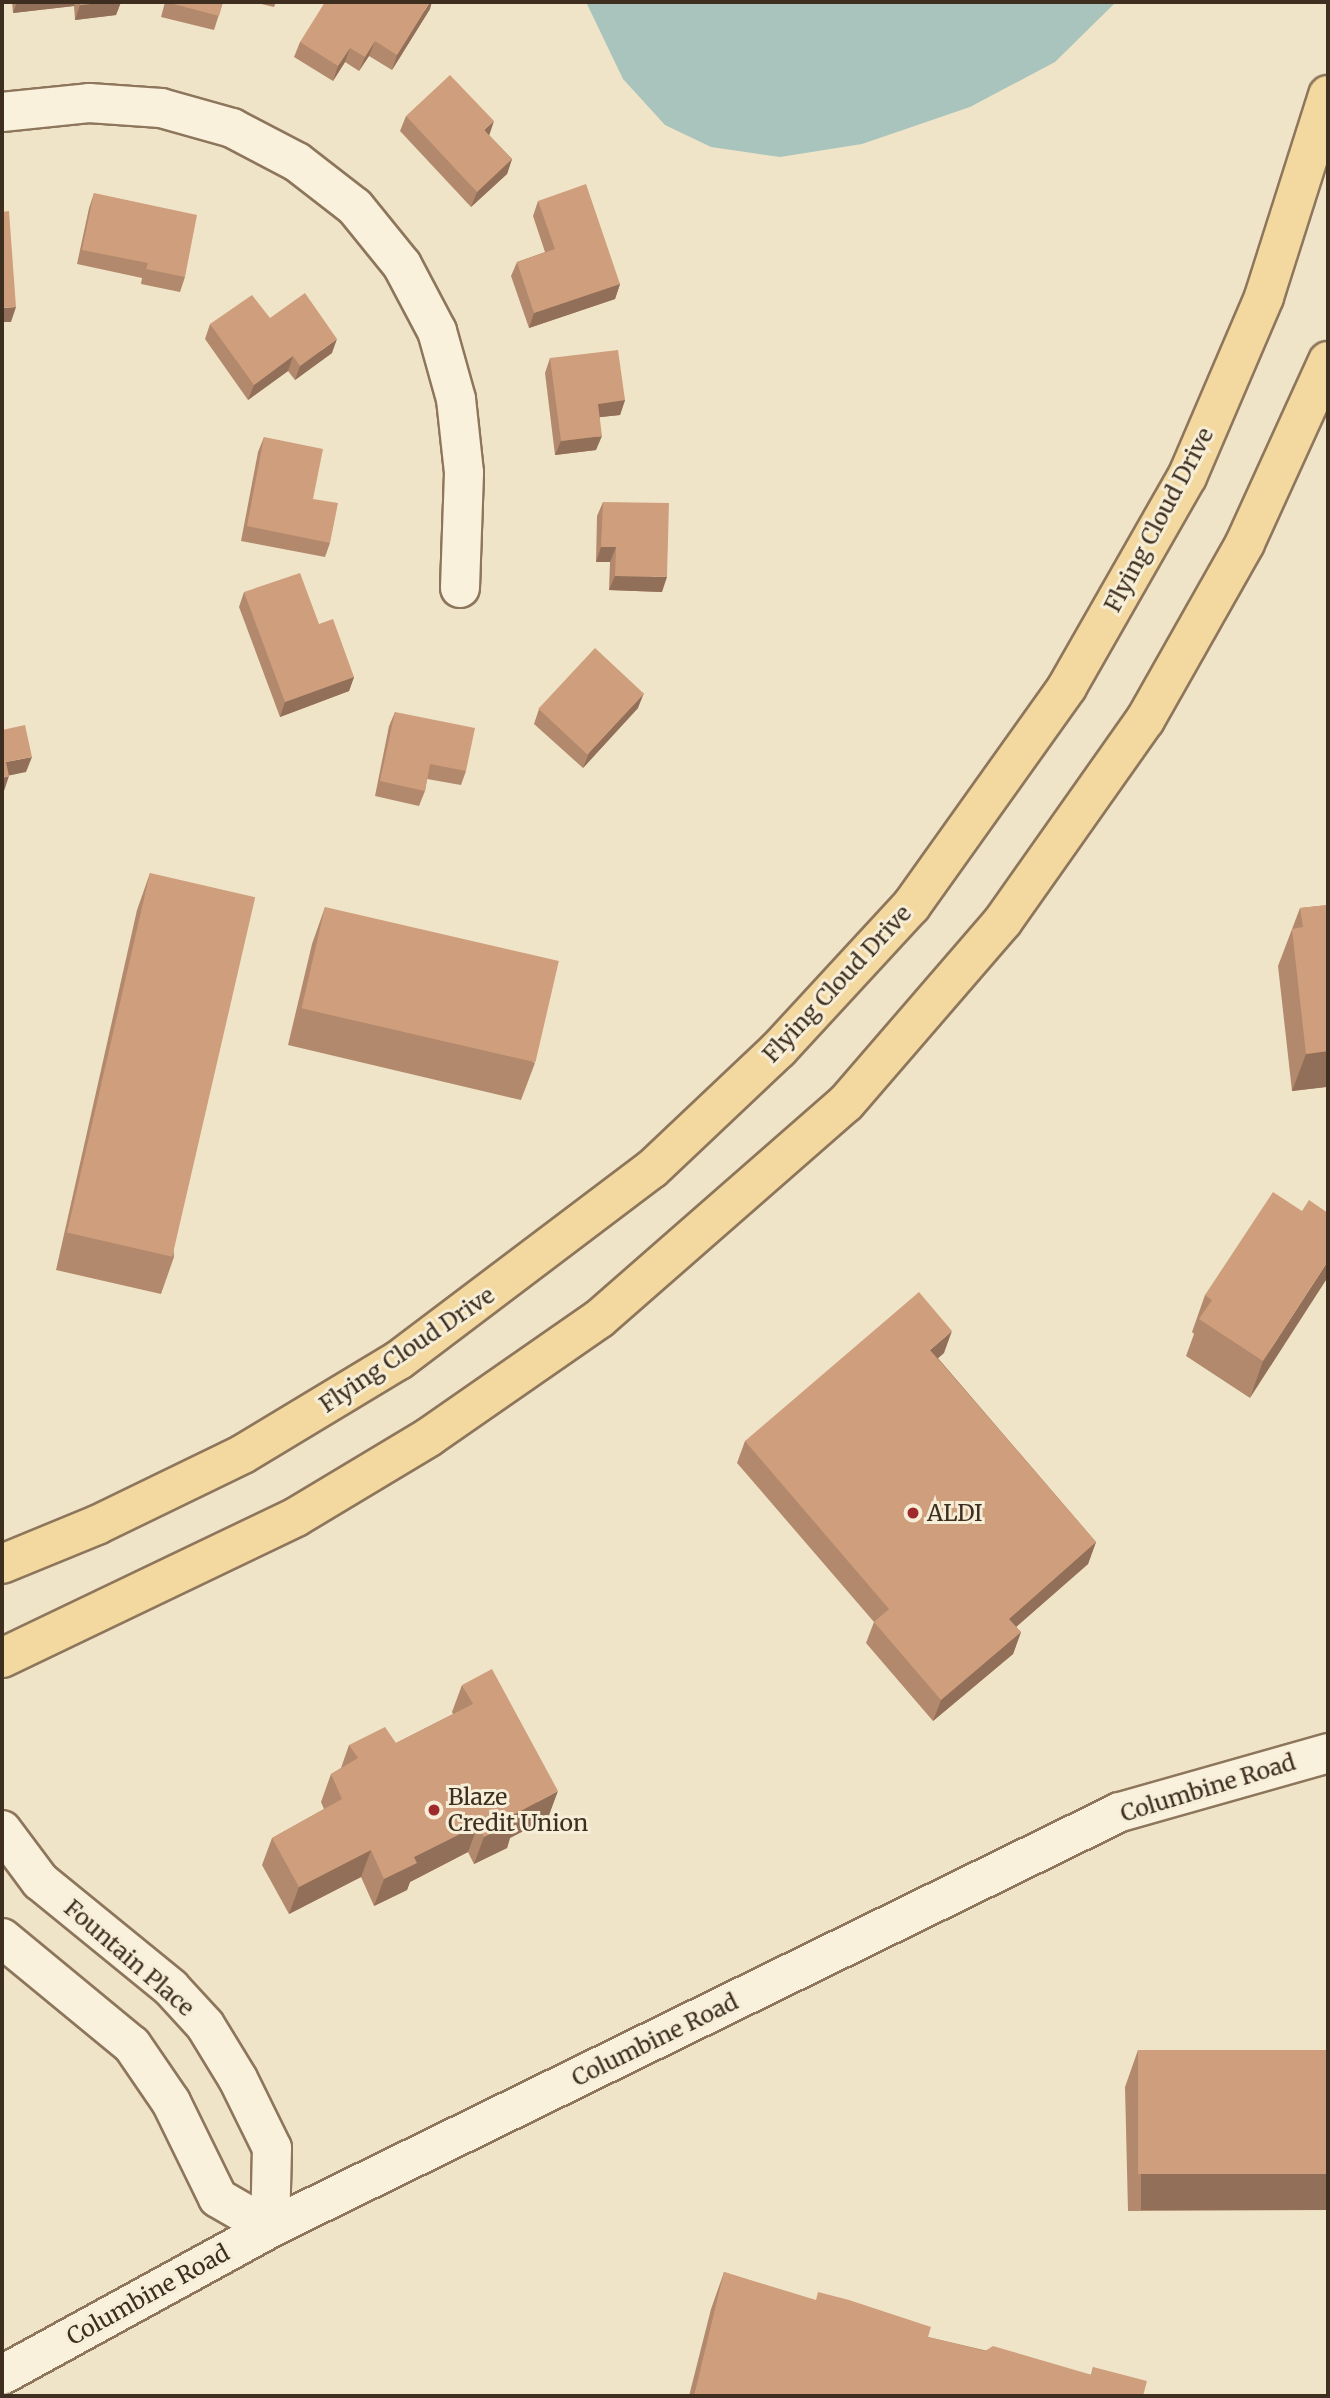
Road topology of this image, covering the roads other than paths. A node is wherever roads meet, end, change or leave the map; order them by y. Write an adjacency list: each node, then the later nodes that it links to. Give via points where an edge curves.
1 (1328, 95): 5 (main road, Flying Cloud Drive, via 1264,297 1187,477 1067,687 911,906 779,1049 652,1169 420,1345 243,1454 97,1525)
2 (2, 112): 4 (street, via 89,103 161,108 232,128 297,162 355,207 402,265 437,331 450,376 464,473)
3 (1328, 361): 6 (main road, via 1245,543 1145,720 1003,921 846,1103 599,1319 429,1437 296,1517)
4 (460, 588)
5 (2, 1564)
6 (2, 1658)
7 (1328, 1753): 10 (street, Columbine Road, via 1120,1812)
8 (2, 1830): 10 (street, Fountain Place, via 40,1881 171,1988 205,2025 272,2148)
9 (2, 1938): 10 (street, via 132,2045 171,2102 218,2198)
10 (270, 2228): 11 (street, Columbine Road)
11 (2, 2375)

